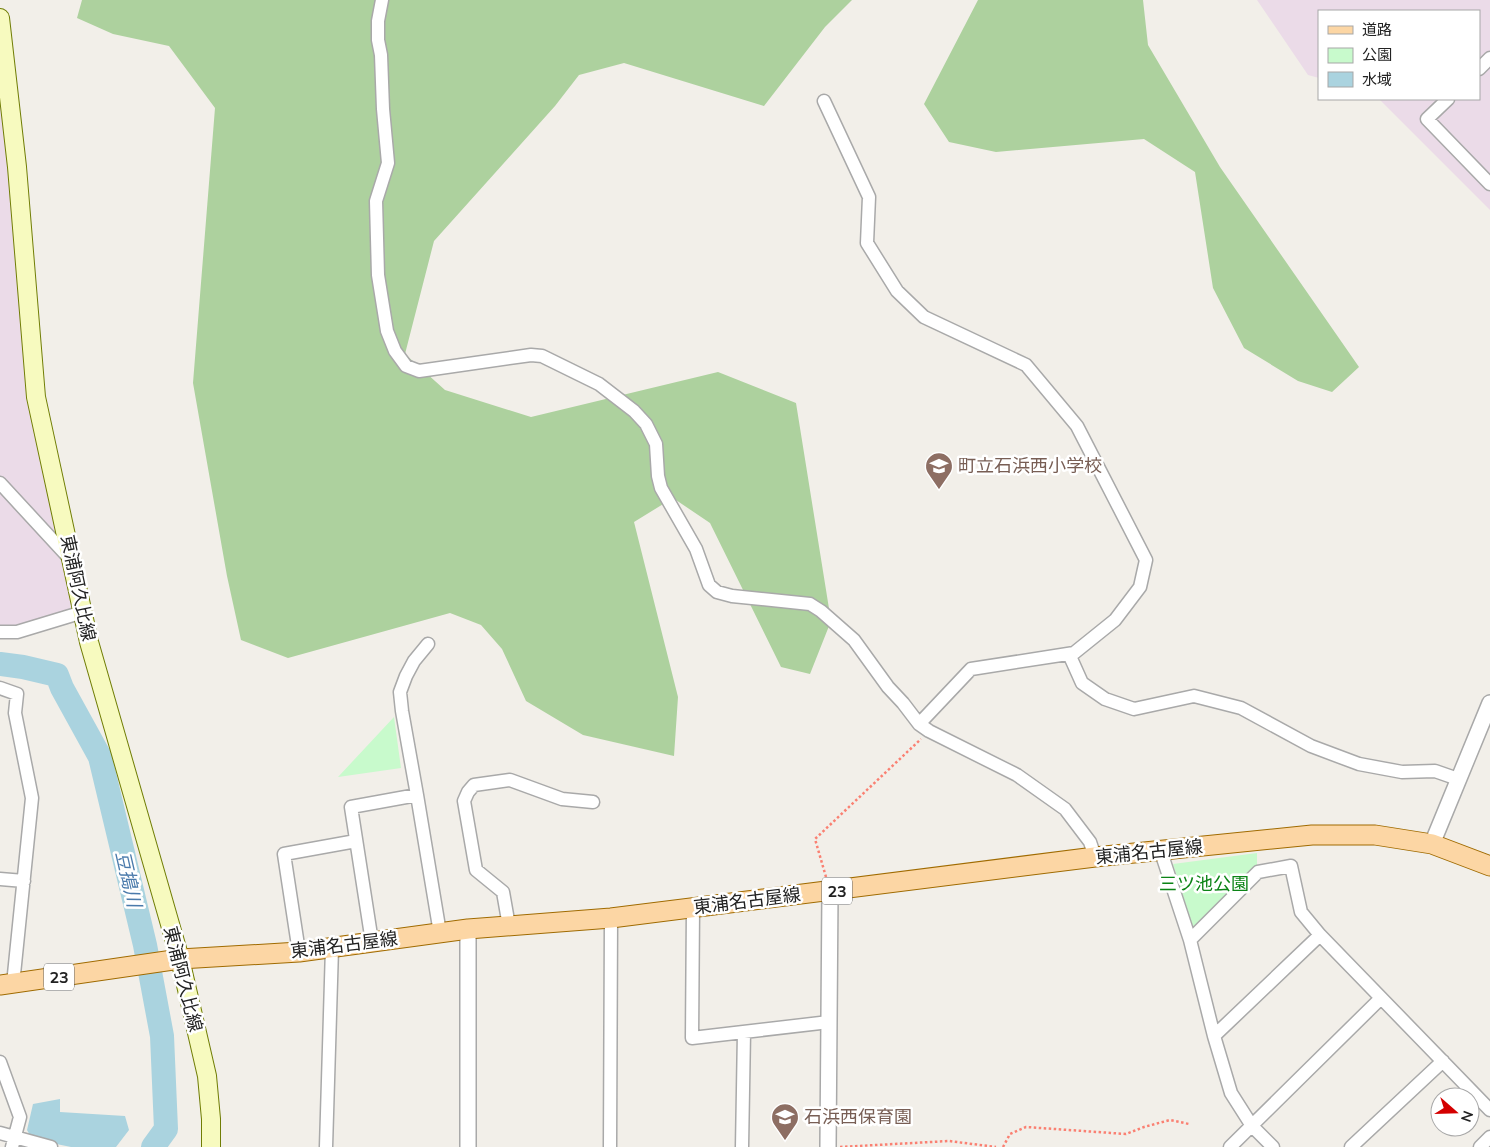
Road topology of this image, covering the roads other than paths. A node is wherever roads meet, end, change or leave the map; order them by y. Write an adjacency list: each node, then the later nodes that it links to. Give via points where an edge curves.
1 (382, 0): 16 (street, via 378,40 388,152 386,172 376,201 378,275 387,331 406,366 419,371 542,356 599,384 646,424 656,444 661,488 696,549 709,585 717,592 732,596 810,604 821,610 854,640 888,687)
2 (0, 18): 9 (main road, 東浦阿久比線, via 17,166 36,397)
3 (1490, 58): 4 (street)
4 (1480, 68)
5 (1447, 100): 7 (street, via 1427,119)
6 (824, 101): 13 (street, via 870,197 867,243 897,291 924,317 1026,365 1076,426 1146,560 1140,587 1115,620)
7 (1490, 184)
8 (0, 483): 9 (street)
9 (73, 563): 10 (main road, 東浦阿久比線)
10 (83, 612): 11 (street, via 17,632); 38 (main road, 東浦阿久比線)
11 (0, 632)
12 (428, 644): 18 (street, via 414,661 400,692)
13 (1069, 654): 16 (street, via 971,669); 17 (street, via 1082,683 1105,699 1134,709 1194,696 1241,708 1311,746 1359,764 1402,772 1435,771)
14 (0, 688): 26 (street, via 17,694 15,713 32,798)
15 (1490, 703): 17 (street)
16 (924, 728): 23 (street, via 1017,775 1065,809 1090,842)
17 (1458, 780): 21 (street)
18 (417, 795): 20 (street, via 351,807); 32 (street)
19 (593, 802): 30 (street, via 562,799 510,780 474,785 468,792 464,801 476,870 503,892)
20 (356, 841): 35 (street); 37 (street, via 284,854)
21 (1432, 844): 22 (main road, 東浦名古屋線 / 23, via 1375,835 1312,835); 24 (main road, 東浦名古屋線 / 23)
22 (1160, 852): 23 (main road, 東浦名古屋線 / 23); 34 (street)
23 (1095, 858): 27 (main road, 東浦名古屋線 / 23)
24 (1490, 866)
25 (0, 879): 26 (street)
26 (24, 881): 39 (street)
27 (830, 892): 28 (main road, 東浦名古屋線 / 23); 41 (street)
28 (693, 908): 29 (main road, 東浦名古屋線 / 23); 42 (street, via 692,1038)
29 (611, 918): 30 (main road, 東浦名古屋線 / 23); 55 (street)
30 (509, 926): 31 (main road, 東浦名古屋線 / 23)
31 (468, 929): 32 (main road, 東浦名古屋線 / 23); 54 (street)
32 (440, 933): 35 (main road, 東浦名古屋線 / 23)
33 (1320, 935): 34 (street, via 1302,912 1291,866 1258,872); 40 (street); 43 (street)
34 (1190, 940): 43 (street)
35 (372, 942): 36 (main road, 東浦名古屋線 / 23)
36 (332, 948): 37 (main road, 東浦名古屋線 / 23); 53 (street)
37 (299, 952): 38 (main road, 東浦名古屋線 / 23)
38 (180, 959): 39 (main road, 東浦名古屋線 / 23); 52 (main road, 東浦阿久比線, via 207,1076)
39 (6, 984)
40 (1381, 998): 44 (street); 47 (street)
41 (829, 1022): 42 (street); 57 (street)
42 (744, 1032): 56 (street)
43 (1214, 1036): 47 (street, via 1231,1093)
44 (1443, 1061): 46 (street); 60 (street)
45 (0, 1062): 50 (street, via 20,1117)
46 (1490, 1110)
47 (1252, 1126): 58 (street); 59 (street)
48 (0, 1133): 50 (street)
49 (1490, 1137): 61 (street)
50 (13, 1142): 51 (street)
51 (51, 1147)
52 (211, 1147)
53 (326, 1147)
54 (468, 1147)
55 (610, 1147)
56 (742, 1147)
57 (828, 1147)
58 (1230, 1147)
59 (1273, 1147)
60 (1351, 1147)
61 (1480, 1147)

